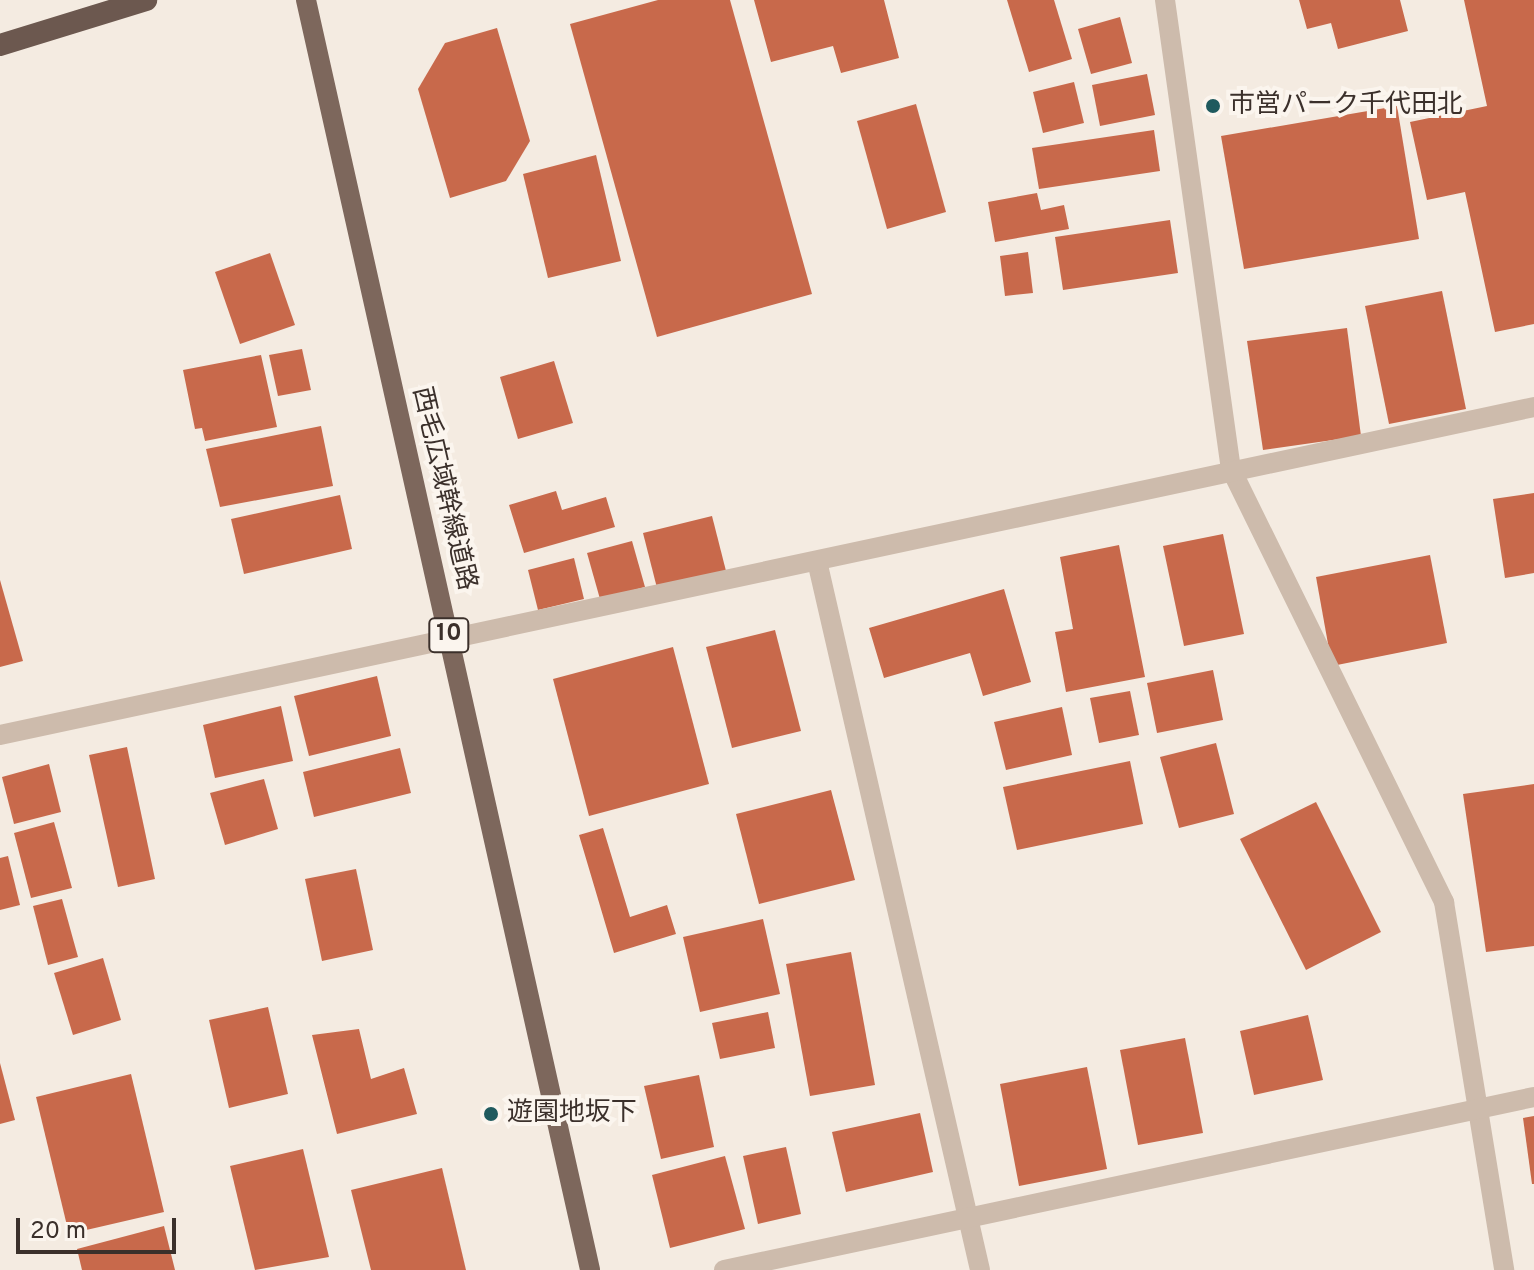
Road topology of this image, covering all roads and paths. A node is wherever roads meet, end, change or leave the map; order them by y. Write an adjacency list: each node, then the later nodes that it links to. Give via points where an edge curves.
1 (146, 0): 4 (highway)
2 (306, 0): 8 (main road, 西毛広域幹線道路 / 10)
3 (1165, 0): 6 (street)
4 (0, 45)
5 (1534, 407): 6 (street)
6 (1231, 469): 7 (street); 11 (street, via 1444,902)
7 (817, 561): 8 (street); 12 (street)
8 (449, 636): 9 (street); 13 (main road, 西毛広域幹線道路 / 10)
9 (0, 735)
10 (1534, 1097): 11 (street)
11 (1477, 1108): 12 (street); 16 (street)
12 (967, 1216): 14 (street); 15 (street)
13 (590, 1270)
14 (724, 1270)
15 (980, 1270)
16 (1504, 1270)

